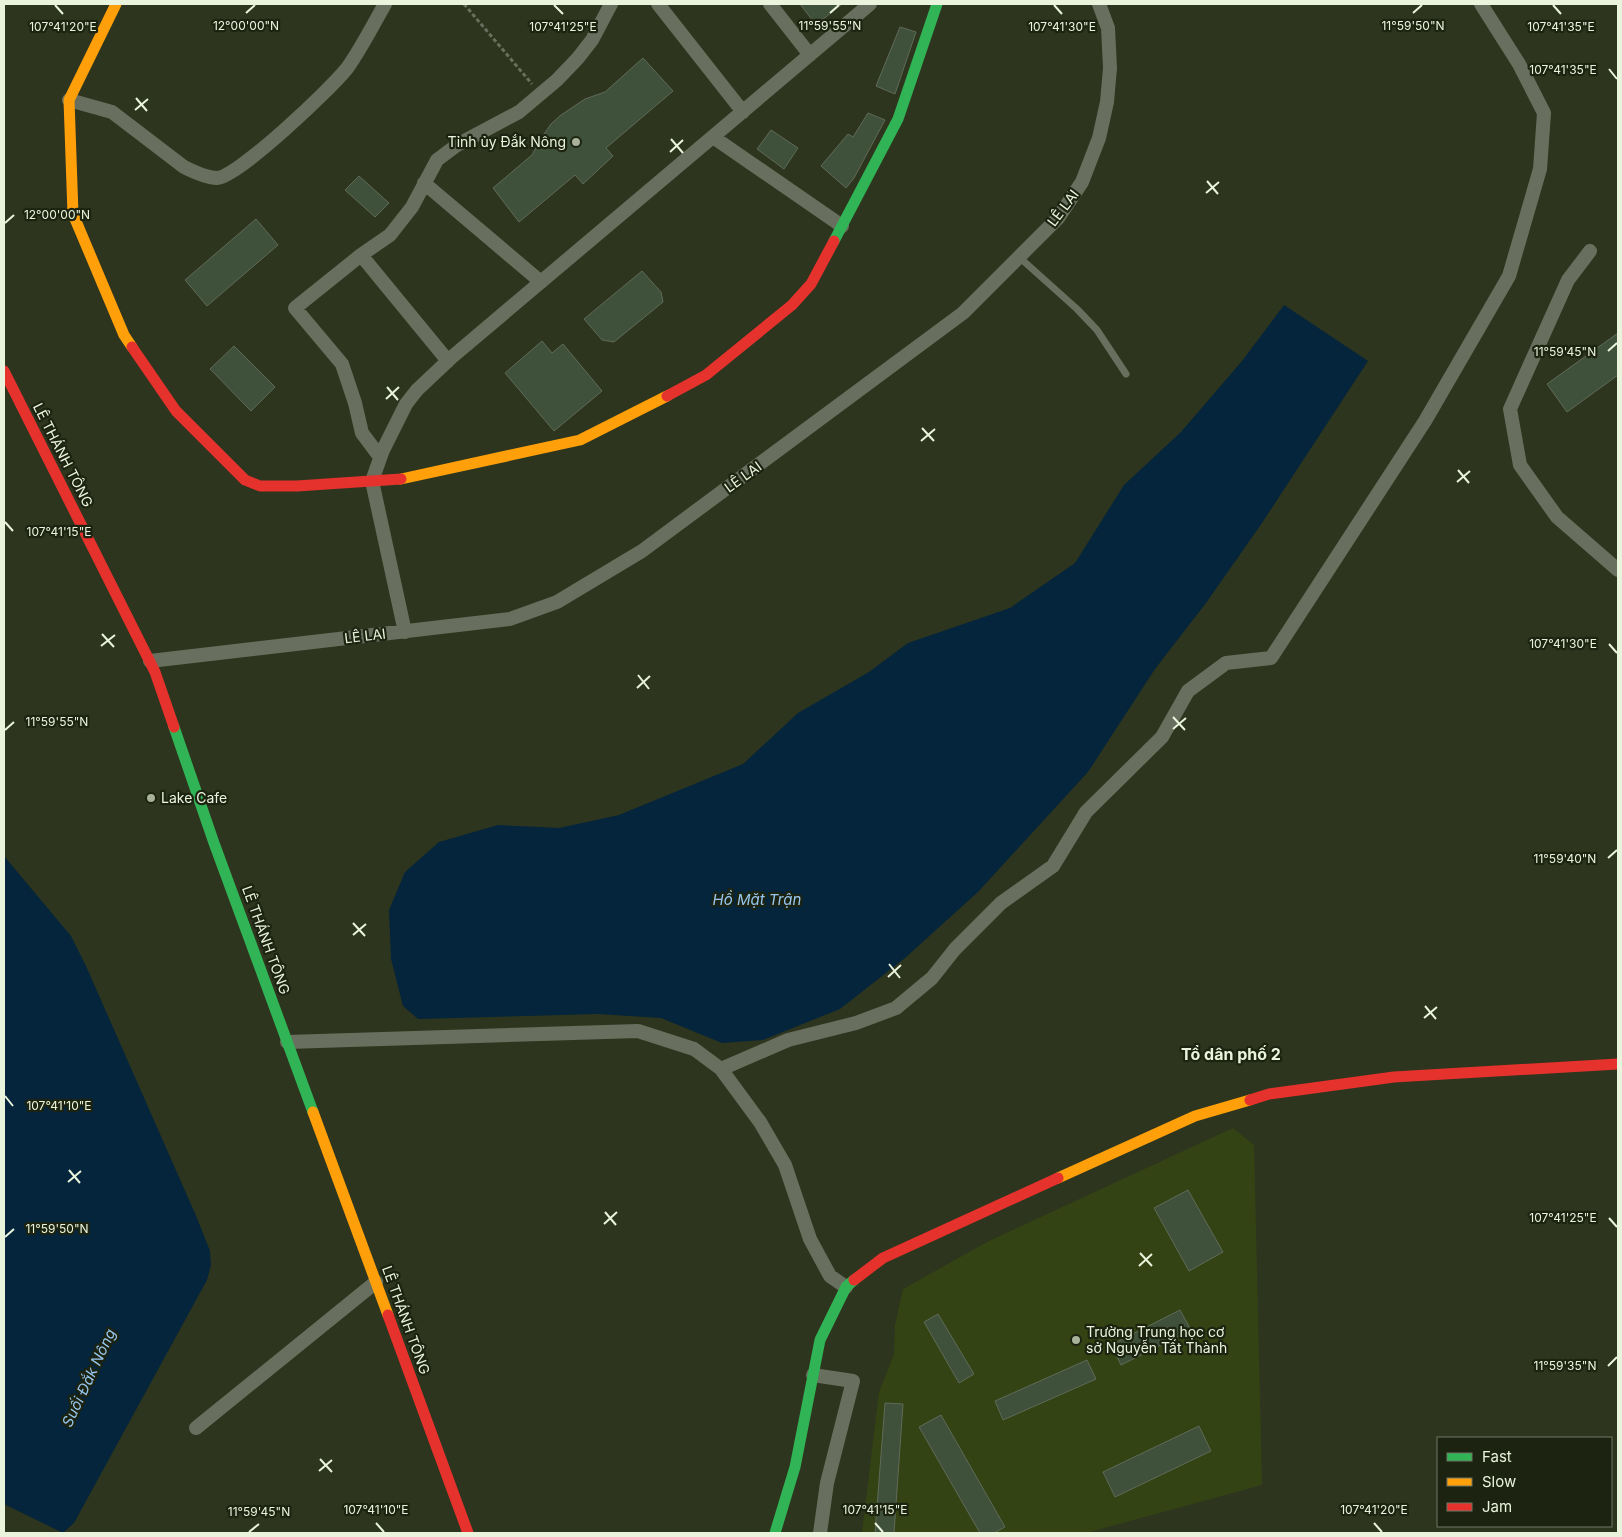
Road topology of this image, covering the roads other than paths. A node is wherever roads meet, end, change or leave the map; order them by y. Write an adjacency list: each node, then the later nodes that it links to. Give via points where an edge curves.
1 (116, 4): 11 (street)
2 (385, 4): 11 (street, via 338,79 239,168 217,178 189,169 112,112)
3 (611, 4): 14 (street, via 592,40 541,95 519,112 437,160)
4 (658, 4): 12 (street)
5 (770, 4): 10 (street)
6 (870, 4): 10 (street)
7 (937, 4): 15 (street, via 898,119)
8 (1099, 4): 18 (street, LÊ LAI, via 1108,28 1110,68 1099,138 1082,182 1058,218)
9 (1481, 4): 30 (street, via 1519,64 1544,114 1540,170 1509,276 1426,421 1271,658 1226,663 1188,692 1162,737 1086,812 1053,866 1002,904 955,948 932,978 896,1008 856,1023 788,1040)
10 (810, 55): 12 (street)
11 (69, 100): 24 (street, via 74,214 124,335 176,411 252,484 297,486)
12 (742, 112): 13 (street)
13 (713, 137): 15 (street); 19 (street)
14 (424, 183): 17 (street, via 412,207 390,235); 19 (street)
15 (842, 226): 24 (street, via 811,284 792,305 688,386 580,440 408,479)
16 (1590, 250): 25 (street, via 1568,280 1510,409 1520,465 1557,517)
17 (361, 254): 20 (street); 23 (street, via 295,308 342,364 362,433)
18 (1019, 256): 22 (lane, via 1097,330); 26 (street, LÊ LAI, via 963,313 634,556 557,602 510,619)
19 (541, 282): 20 (street)
20 (448, 361): 23 (street, via 406,404)
21 (4, 371): 27 (street, LÊ THÁNH TÔNG)
22 (1126, 374)
23 (380, 457): 24 (street)
24 (372, 481): 26 (street)
25 (1618, 570)
26 (405, 632): 27 (street, LÊ LAI)
27 (150, 661): 28 (street, LÊ THÁNH TÔNG)
28 (287, 1042): 30 (street, via 638,1030 694,1049); 31 (street, LÊ THÁNH TÔNG)
29 (1618, 1064): 32 (street, via 1394,1076 1260,1097 1195,1116 883,1258)
30 (721, 1069): 32 (street, via 760,1122 784,1165 810,1239 830,1276)
31 (376, 1282): 34 (street); 35 (street, LÊ THÁNH TÔNG)
32 (846, 1287): 33 (street, via 820,1340)
33 (813, 1375): 36 (street, via 795,1467); 37 (street, via 853,1381 827,1483)
34 (196, 1428)
35 (468, 1533)
36 (775, 1533)
37 (820, 1533)

